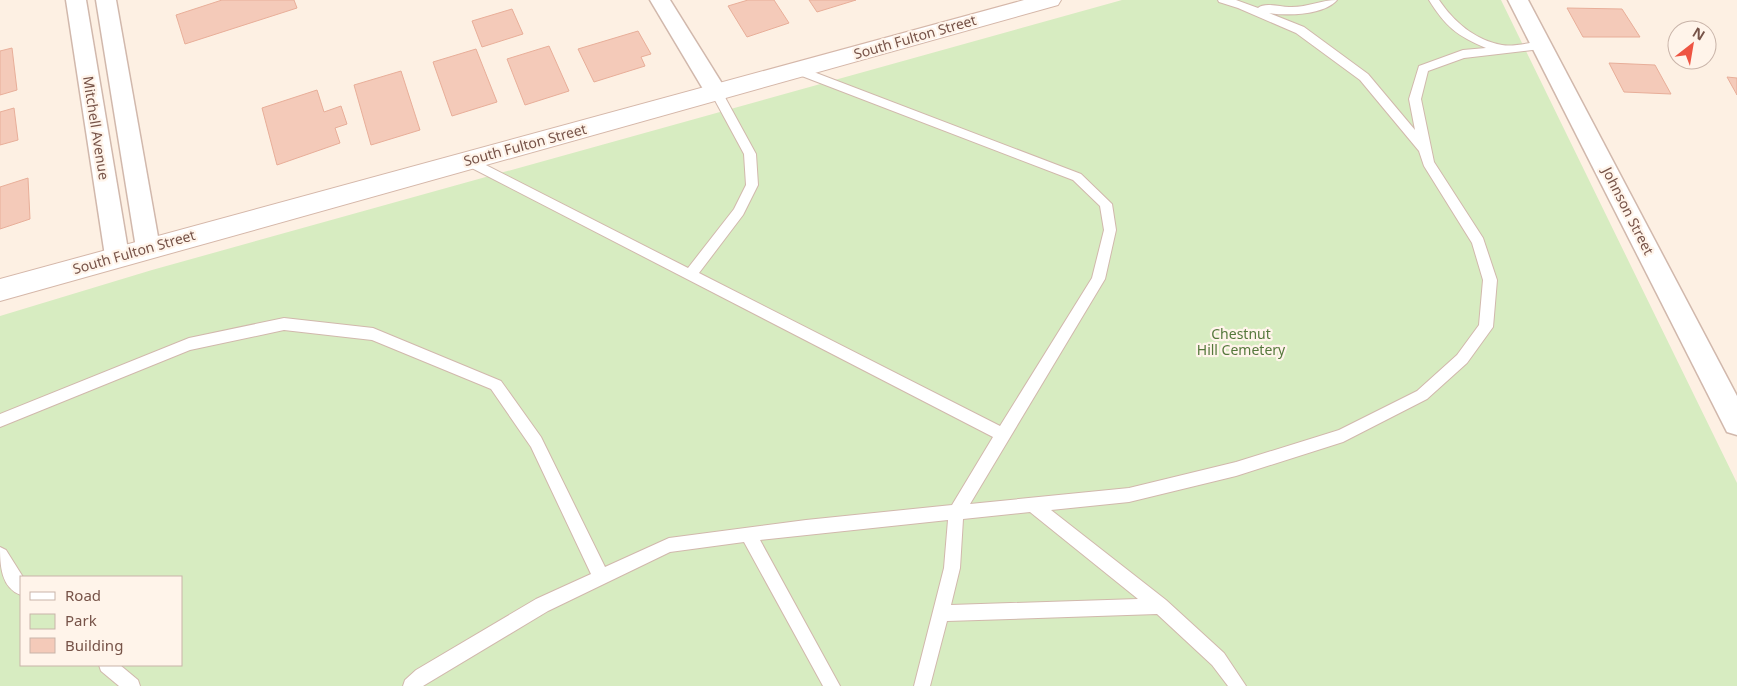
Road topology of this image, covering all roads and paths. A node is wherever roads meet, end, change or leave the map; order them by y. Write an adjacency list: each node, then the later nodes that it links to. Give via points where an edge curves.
1 (76, 0): 17 (street, Mitchell Avenue)
2 (106, 0): 16 (street)
3 (660, 0): 13 (street)
4 (1050, 0): 12 (street, South Fulton Street)
5 (1223, 0): 9 (lane)
6 (1332, 0): 9 (lane, via 1317,8 1290,12)
7 (1434, 0): 11 (lane, via 1444,18 1460,33)
8 (1518, 0): 10 (street, Johnson Street)
9 (1242, 4): 14 (lane, via 1300,30 1364,77)
10 (1541, 45): 11 (lane); 21 (street, Johnson Street)
11 (1501, 50): 14 (lane, via 1463,54 1423,70 1415,99)
12 (798, 70): 13 (street, South Fulton Street); 22 (lane, via 1077,177 1106,204 1110,230 1098,279)
13 (717, 93): 15 (street, South Fulton Street); 18 (lane, via 750,154 752,184 738,212)
14 (1425, 149): 23 (lane, via 1428,162 1478,242 1490,280 1486,328 1462,359 1422,395 1343,435 1236,470 1129,495)
15 (468, 161): 16 (street, South Fulton Street); 18 (lane)
16 (148, 248): 17 (street, South Fulton Street)
17 (117, 256): 19 (street, South Fulton Street)
18 (690, 275): 22 (lane)
19 (0, 290)
20 (0, 421): 27 (lane, via 189,344 284,324 373,334 496,386 536,442)
21 (1737, 423)
22 (1003, 435): 24 (lane)
23 (1032, 504): 24 (lane); 29 (lane)
24 (956, 512): 25 (lane); 30 (lane, via 952,568)
25 (748, 534): 27 (lane, via 669,545); 34 (lane)
26 (0, 555): 28 (lane)
27 (601, 578): 33 (lane, via 542,605 422,676)
28 (20, 586)
29 (1160, 606): 30 (lane); 36 (lane, via 1218,659)
30 (940, 613): 35 (lane)
31 (108, 666): 32 (lane)
32 (132, 686)
33 (411, 686)
34 (832, 686)
35 (922, 686)
36 (1238, 686)

